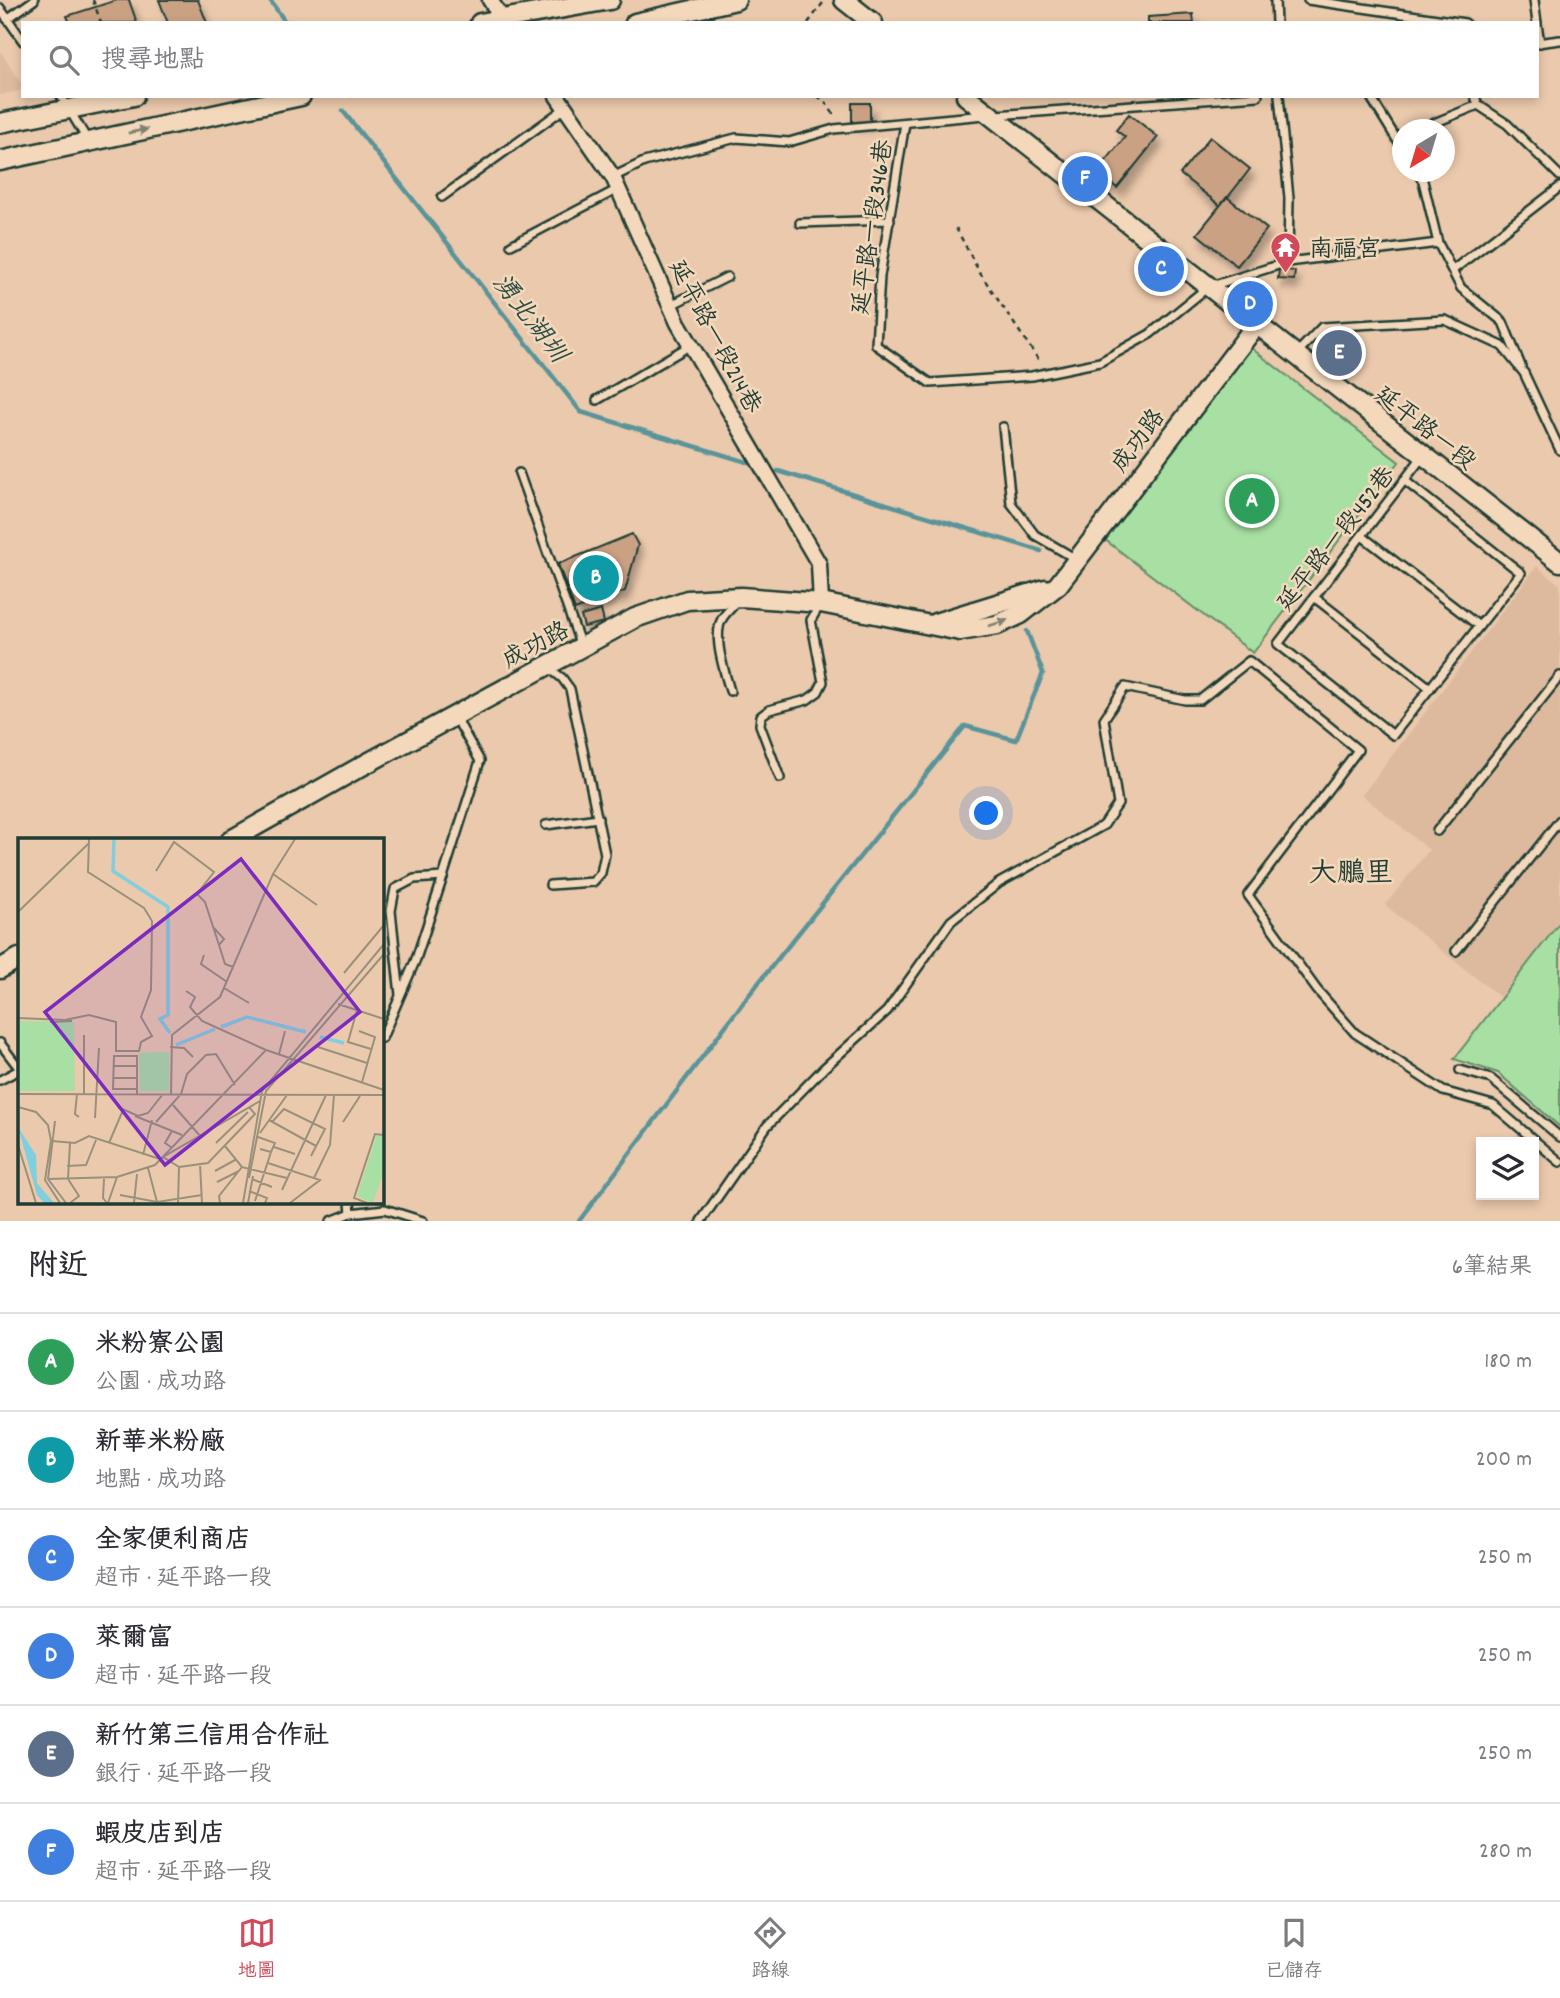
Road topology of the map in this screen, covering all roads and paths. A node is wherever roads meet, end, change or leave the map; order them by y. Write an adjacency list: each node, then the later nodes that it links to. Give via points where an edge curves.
1 (34, 0): 13 (lane)
2 (93, 0): 14 (path)
3 (490, 0): 15 (street)
4 (610, 0): 15 (street)
5 (736, 0): 16 (street)
6 (825, 0): 17 (path)
7 (844, 0): 18 (street)
8 (1275, 0): 19 (lane)
9 (1308, 0): 11 (lane)
10 (1534, 0): 21 (lane)
11 (1321, 1): 20 (lane)
12 (0, 8): 13 (lane)
13 (7, 19): 22 (lane)
14 (100, 21)
15 (504, 21)
16 (644, 21)
17 (809, 21)
18 (870, 21)
19 (1276, 21)
20 (1452, 21)
21 (1537, 21)
22 (21, 38)
23 (1560, 40): 24 (lane)
24 (1539, 42)
25 (115, 98): 34 (street)
26 (293, 98): 42 (street, one-way to 26)
27 (820, 98): 41 (path)
28 (969, 98): 36 (street, 延平路一段)
29 (1230, 98): 36 (lane)
30 (1279, 98): 54 (lane, via 1289,198)
31 (1371, 98): 40 (lane)
32 (1476, 98): 35 (lane)
33 (561, 102): 46 (street, 延平路一段214巷); 48 (lane)
34 (66, 103): 38 (street); 42 (lane)
35 (1478, 105): 37 (lane); 44 (lane, via 1507,124)
36 (990, 115): 39 (lane); 57 (street, 延平路一段)
37 (1444, 119)
38 (0, 123)
39 (905, 123): 41 (lane); 49 (lane, 延平路一段346巷)
40 (1392, 127)
41 (839, 128): 46 (lane, via 789,142 736,138 643,162)
42 (89, 142): 43 (street)
43 (0, 161)
44 (1560, 176)
45 (1423, 182): 52 (lane)
46 (616, 183): 53 (lane); 58 (street, 延平路一段214巷)
47 (1560, 187): 55 (lane)
48 (442, 197)
49 (890, 220): 50 (lane); 62 (lane, 延平路一段346巷, via 880,276 876,345 930,383)
50 (800, 223)
51 (956, 228): 62 (path, via 980,273)
52 (1438, 243): 54 (lane); 55 (lane)
53 (511, 245)
54 (1288, 262): 57 (lane)
55 (1453, 271): 63 (lane, via 1461,288 1503,322)
56 (727, 277): 58 (lane)
57 (1208, 287): 59 (street, 延平路一段); 62 (lane, 延平路一段346巷, via 1150,334 1100,362)
58 (670, 305): 60 (street, 延平路一段214巷)
59 (1256, 325): 61 (street, 延平路一段); 73 (street, 成功路)
60 (691, 345): 64 (lane); 77 (street, 延平路一段214巷, via 819,564)
61 (1295, 355): 63 (lane, via 1322,327 1445,320 1502,346); 69 (street, 延平路一段)
62 (1048, 373)
63 (1524, 373): 67 (lane)
64 (597, 400)
65 (1003, 427): 73 (lane, via 1010,503 1035,536)
66 (1560, 428): 67 (lane)
67 (1552, 432): 68 (lane)
68 (1560, 450)
69 (1423, 456): 71 (lane, 延平路一段452巷); 74 (street, 延平路一段)
70 (519, 473): 79 (lane)
71 (1404, 480): 72 (lane, 延平路一段452巷); 78 (lane, via 1521,573)
72 (1362, 536): 76 (lane, 延平路一段452巷); 78 (lane)
73 (1077, 559): 77 (street, 成功路, via 1058,584 932,624)
74 (1560, 562)
75 (741, 597): 77 (street, 成功路); 79 (street, 成功路, via 687,600 635,618); 83 (lane, via 721,620 719,635)
76 (1314, 597): 82 (lane); 82 (lane, 延平路一段452巷, via 1278,643 1393,735)
77 (821, 603): 85 (lane, via 811,620 823,682 818,692 761,716 760,726)
78 (1479, 626): 82 (lane)
79 (581, 646): 80 (street, 成功路)
80 (546, 666): 84 (street, 成功路); 86 (lane, via 570,689)
81 (1560, 676): 89 (lane)
82 (1430, 688)
83 (730, 691)
84 (454, 715): 90 (street, 成功路); 91 (lane, via 480,761)
85 (780, 778)
86 (598, 818): 88 (lane); 92 (lane, via 605,854 601,873 593,882)
87 (1560, 820): 93 (lane)
88 (546, 825)
89 (1437, 831)
90 (233, 838)
91 (443, 877): 96 (lane); 96 (lane, via 414,879 394,890 391,911)
92 (550, 885)
93 (1456, 951)
94 (18, 959): 95 (street)
95 (0, 969)
96 (400, 995): 97 (lane)
97 (383, 1036)
98 (0, 1043): 99 (lane)
99 (18, 1068)
100 (18, 1070): 102 (lane)
101 (1460, 1070): 103 (lane, via 1491,1079)
102 (0, 1080)
103 (1560, 1137)
104 (1560, 1162): 109 (lane, via 1493,1105 1443,1091 1355,1033 1248,895 1358,750 1249,661 1200,699 1125,687 1104,719 1118,804 1104,825 999,883 951,921 887,1011 767,1126)
105 (350, 1204): 106 (lane)
106 (351, 1213): 107 (lane); 108 (lane, via 385,1209)
107 (331, 1221)
108 (423, 1221)
109 (701, 1221)

